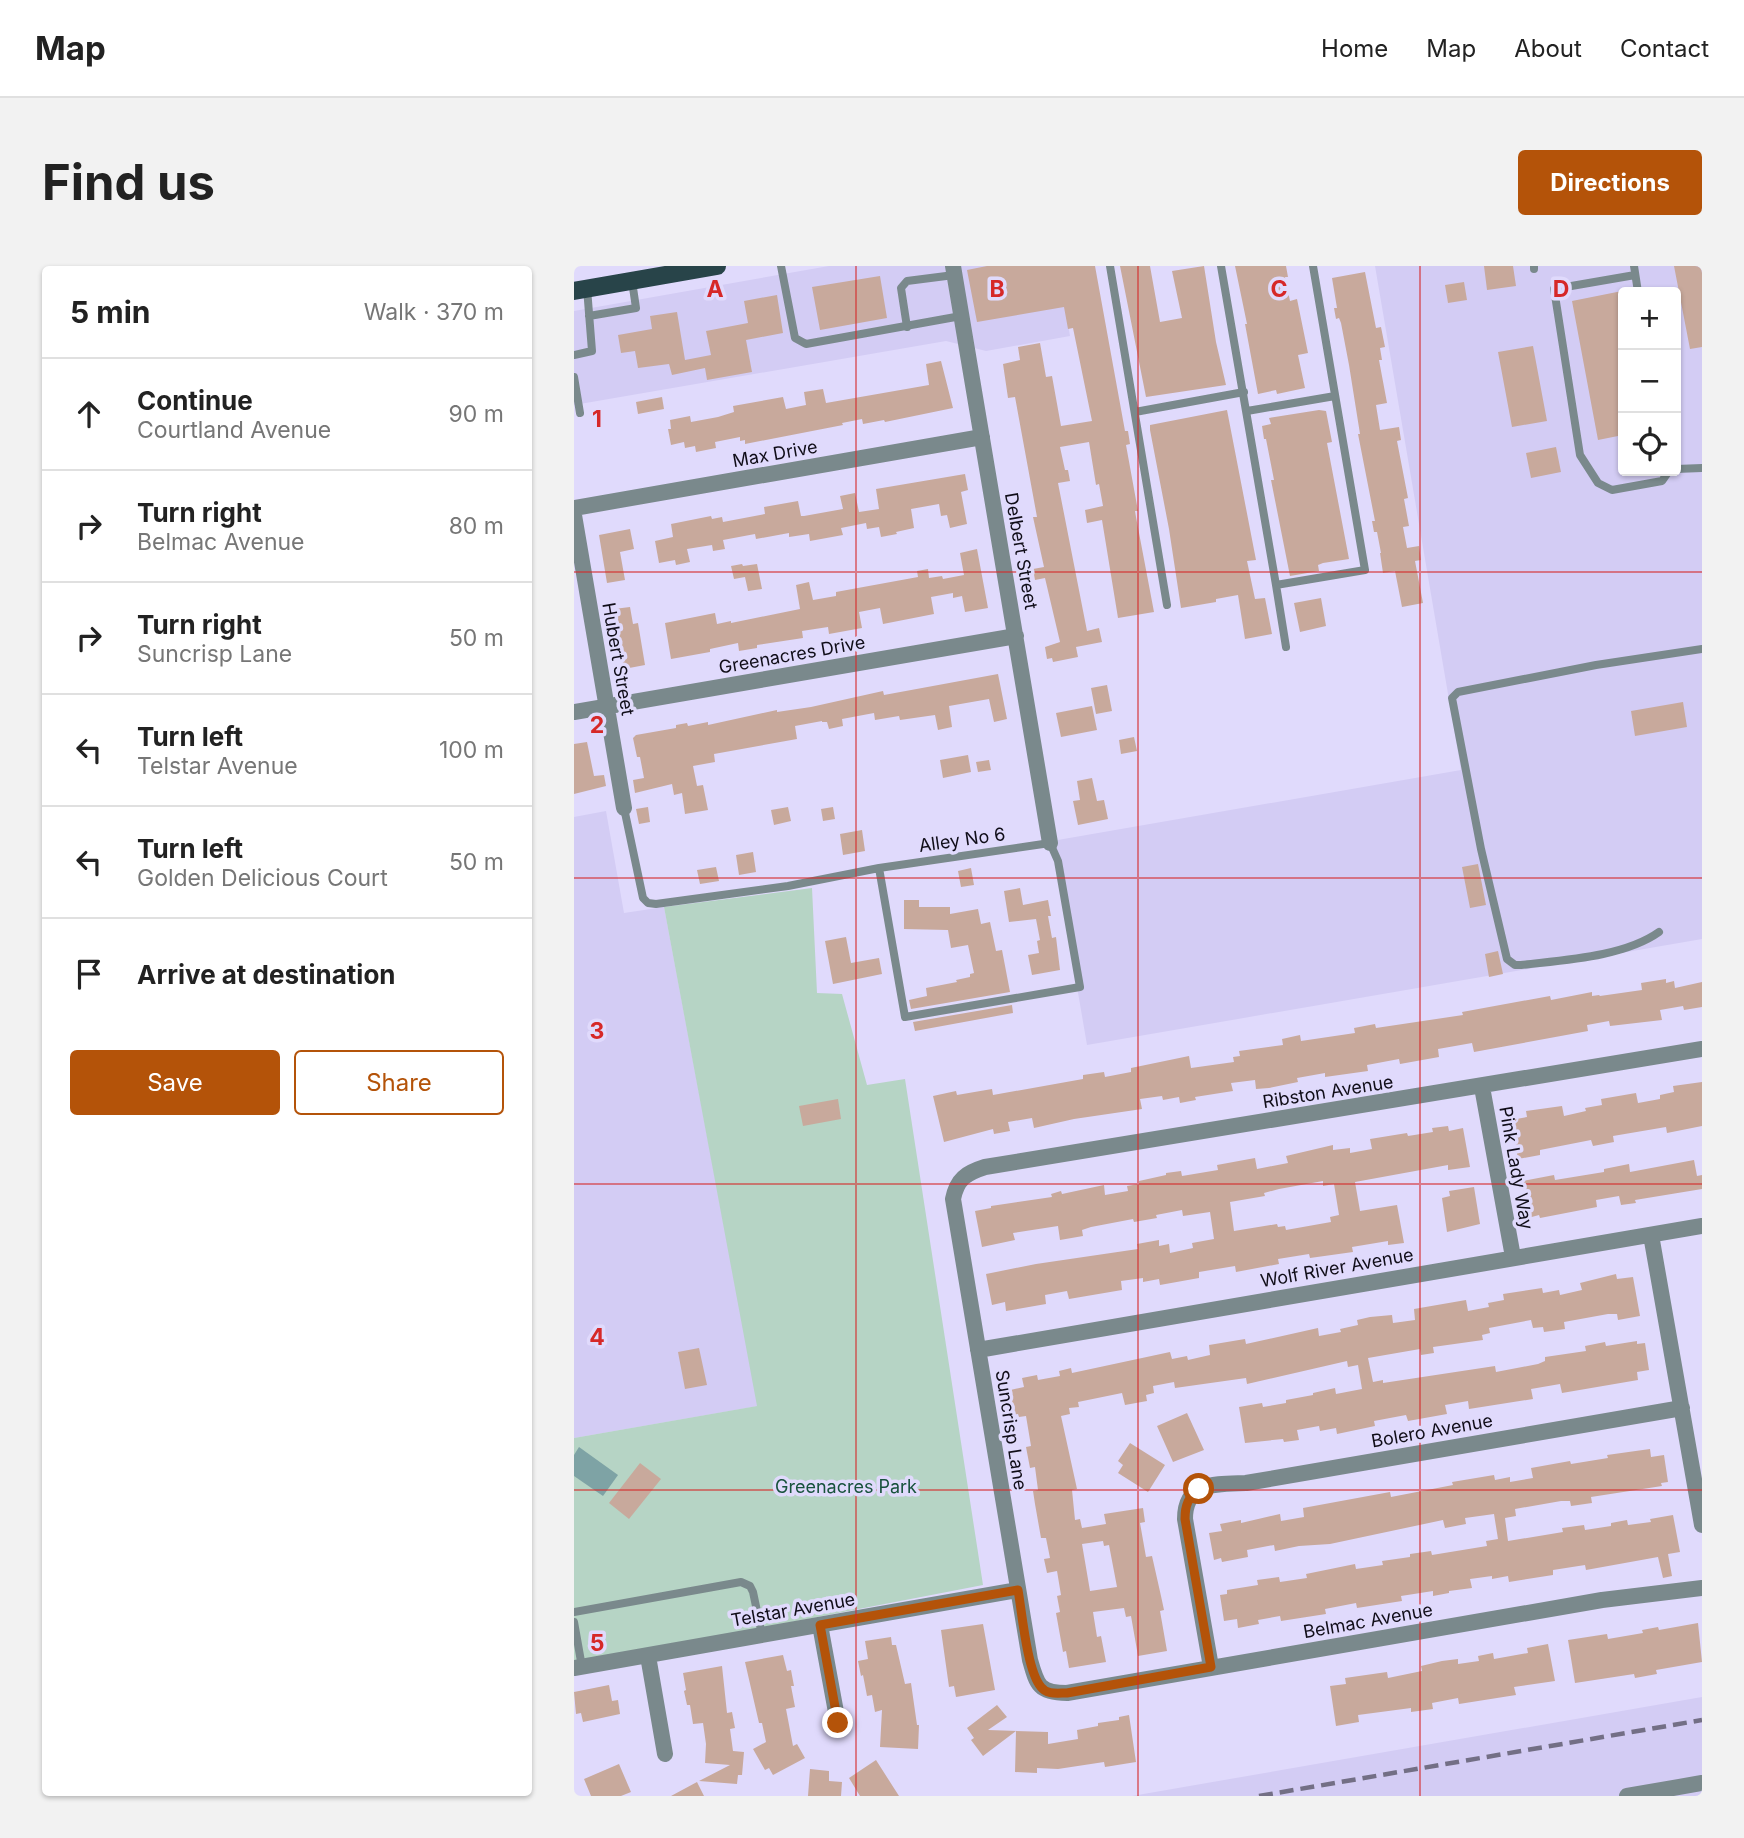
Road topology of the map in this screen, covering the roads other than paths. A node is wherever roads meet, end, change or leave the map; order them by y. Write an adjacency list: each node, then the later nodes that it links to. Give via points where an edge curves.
1 (717, 266): 8 (main road)
2 (781, 266): 12 (lane, via 795,338 806,344)
3 (1110, 266): 18 (lane)
4 (1221, 266): 15 (lane)
5 (1313, 266): 16 (lane)
6 (953, 270): 11 (street, Delbert Street); 12 (lane, via 906,281 901,288)
7 (1634, 270): 23 (lane, via 1554,289 1580,455 1598,483 1612,490 1662,481)
8 (631, 281): 9 (main road); 10 (lane, via 636,307)
9 (580, 290): 10 (lane)
10 (589, 316): 13 (lane, via 592,351)
11 (961, 316): 12 (lane); 20 (street, Delbert Street)
12 (907, 327)
13 (574, 355)
14 (574, 377): 19 (lane)
15 (1244, 392): 17 (lane); 18 (lane)
16 (1335, 396): 17 (lane); 26 (lane, via 1365,570)
17 (1247, 411): 26 (lane)
18 (1135, 412): 27 (lane)
19 (580, 413)
20 (982, 438): 24 (street, Max Drive); 28 (street, Delbert Street)
21 (1702, 468): 22 (lane)
22 (1681, 469)
23 (1666, 476)
24 (574, 508)
25 (574, 515): 31 (street, Hubert Street)
26 (1276, 586): 29 (lane)
27 (1167, 605)
28 (1016, 636): 31 (street, Greenacres Drive); 34 (street, Delbert Street)
29 (1286, 647)
30 (1702, 649): 36 (lane, via 1458,692 1452,698 1507,959 1521,965 1589,955 1647,941)
31 (607, 706): 32 (street, Greenacres Drive); 33 (street, Hubert Street)
32 (574, 712)
33 (624, 808): 35 (lane, Alley No 6, via 641,892 648,902 663,904 788,886)
34 (1050, 843): 35 (lane, Alley No 6); 35 (lane, via 1058,860 1080,987 905,1017)
35 (879, 868)
36 (1659, 932)
37 (1702, 1049): 38 (street, Ribston Avenue)
38 (1482, 1087): 39 (street, Ribston Avenue, via 985,1167); 42 (street, Pink Lady Way)
39 (962, 1177): 43 (street, Suncrisp Lane, via 953,1199)
40 (1702, 1226): 41 (street, Wolf River Avenue)
41 (1651, 1235): 42 (street, Wolf River Avenue); 44 (street)
42 (1513, 1257): 43 (street, Wolf River Avenue)
43 (978, 1350): 47 (street, Suncrisp Lane)
44 (1682, 1408): 45 (street); 54 (street, Bolero Avenue, via 1199,1489 1185,1506 1185,1519)
45 (1702, 1525)
46 (1702, 1588): 54 (street, Belmac Avenue, via 1602,1600)
47 (1018, 1590): 50 (street, Telstar Avenue); 55 (street, Suncrisp Lane, via 1030,1660)
48 (574, 1612): 51 (lane, via 741,1582 753,1592)
49 (574, 1622): 53 (lane)
50 (820, 1625): 51 (street, Telstar Avenue); 56 (street)
51 (762, 1635): 52 (street, Telstar Avenue)
52 (648, 1656): 53 (street, Telstar Avenue); 57 (street)
53 (578, 1667)
54 (1211, 1667): 55 (street, Belmac Avenue, via 1067,1693)
55 (1042, 1689)
56 (838, 1723)
57 (665, 1754)
58 (1702, 1783): 59 (street)
59 (1627, 1796)

